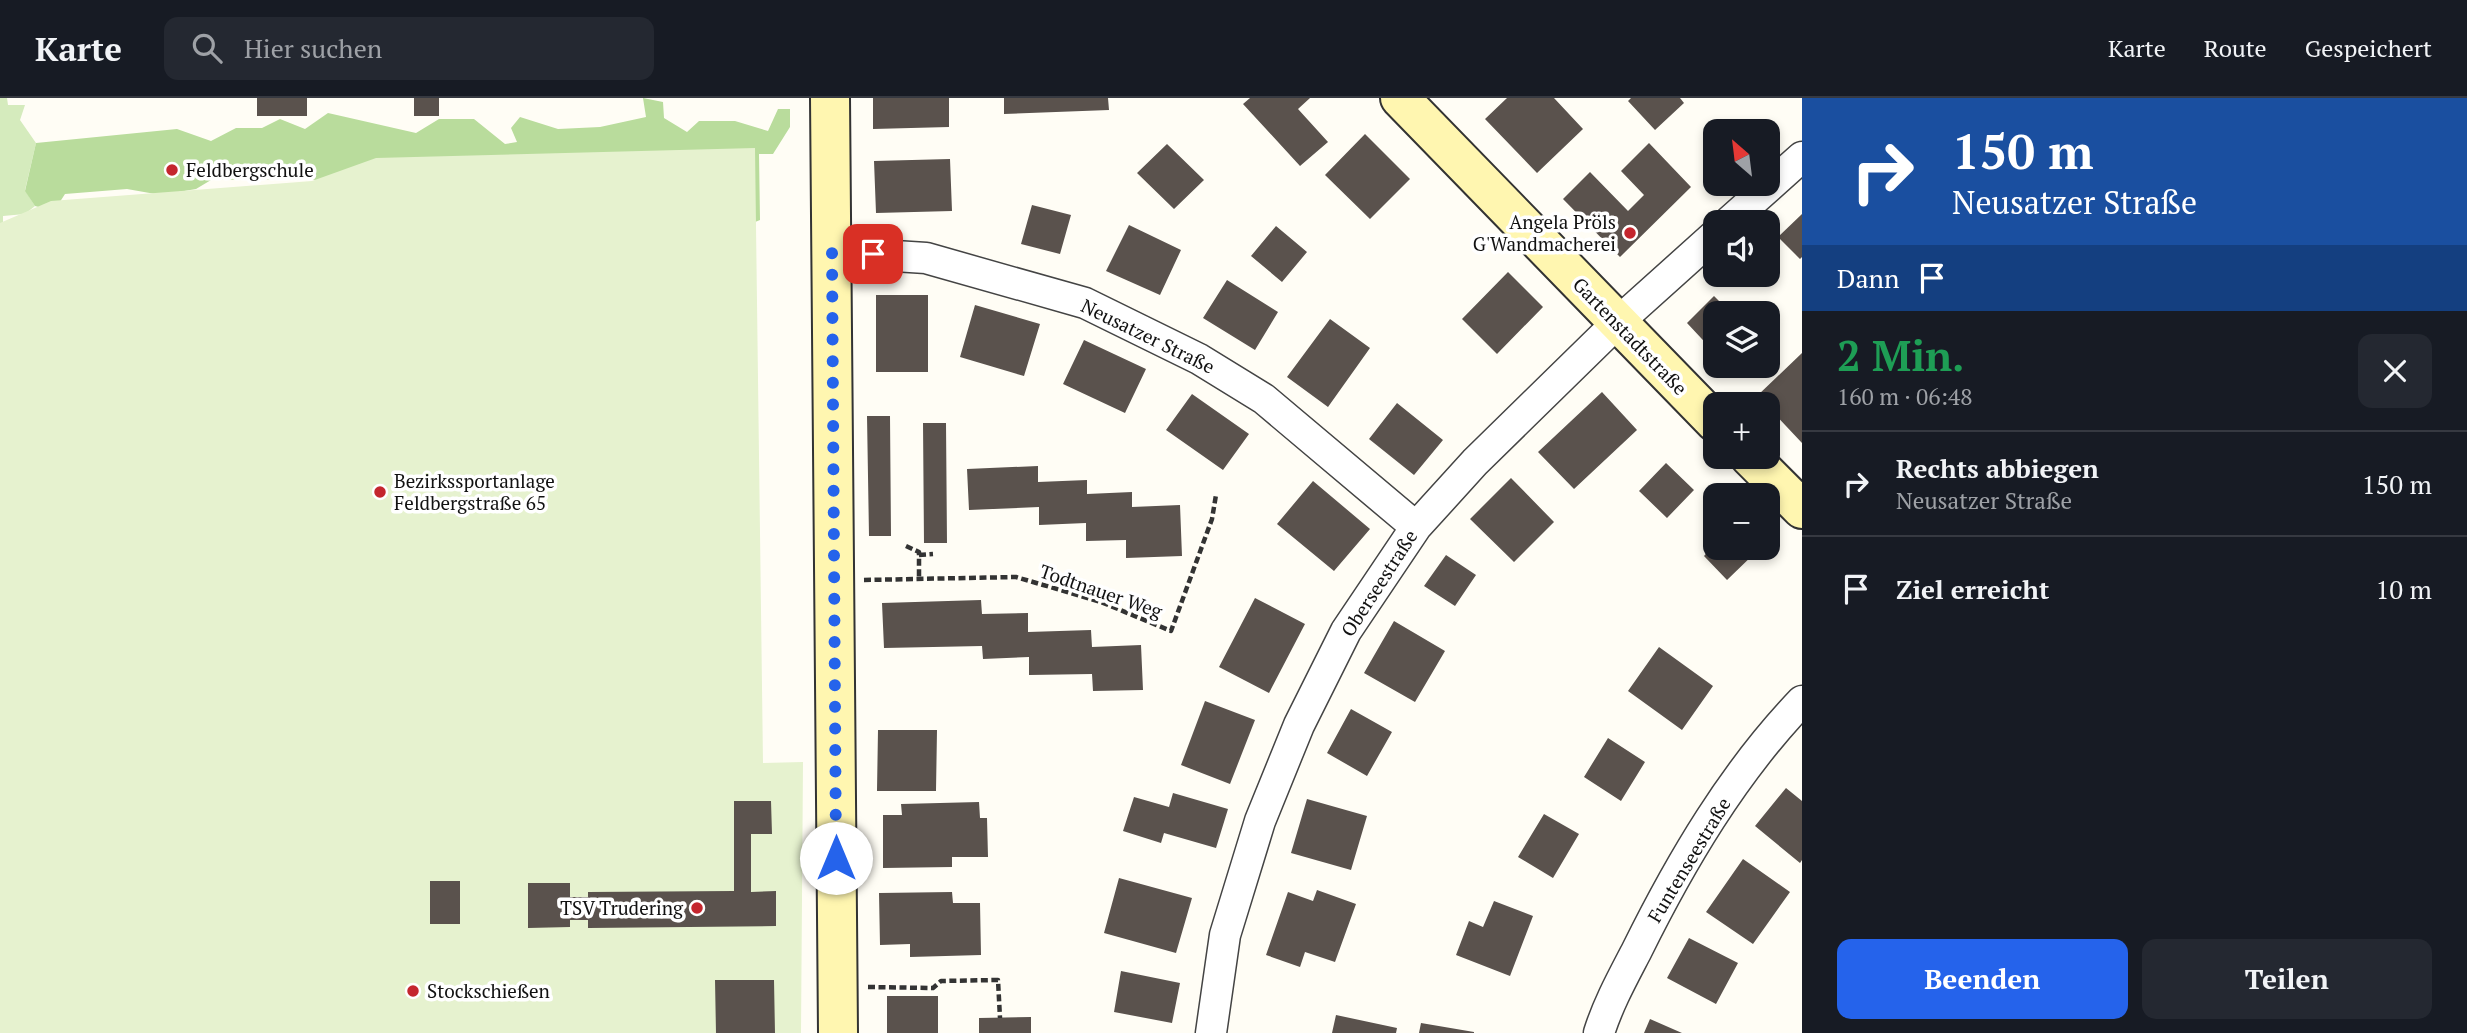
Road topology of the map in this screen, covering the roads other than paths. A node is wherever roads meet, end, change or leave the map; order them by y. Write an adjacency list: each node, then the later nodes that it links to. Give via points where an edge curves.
1 (830, 98): 6 (street)
2 (1400, 98): 7 (street, Gartenstadtstraße)
3 (1802, 157): 4 (street)
4 (1742, 210)
5 (1703, 246): 7 (street, Oberseestraße)
6 (832, 251): 11 (street, Neusatzer Straße, via 926,258 1085,303 1199,359 1264,399); 13 (street)
7 (1617, 323): 8 (street, Gartenstadtstraße); 11 (street, Oberseestraße, via 1475,462)
8 (1703, 410)
9 (1762, 469): 10 (street)
10 (1802, 509)
11 (1416, 527): 14 (street, Oberseestraße, via 1346,631 1299,725 1260,821 1225,935)
12 (1802, 701): 15 (street, Funtenseestraße, via 1736,781 1692,848 1650,923)
13 (838, 1033)
14 (1212, 1033)
15 (1599, 1033)

